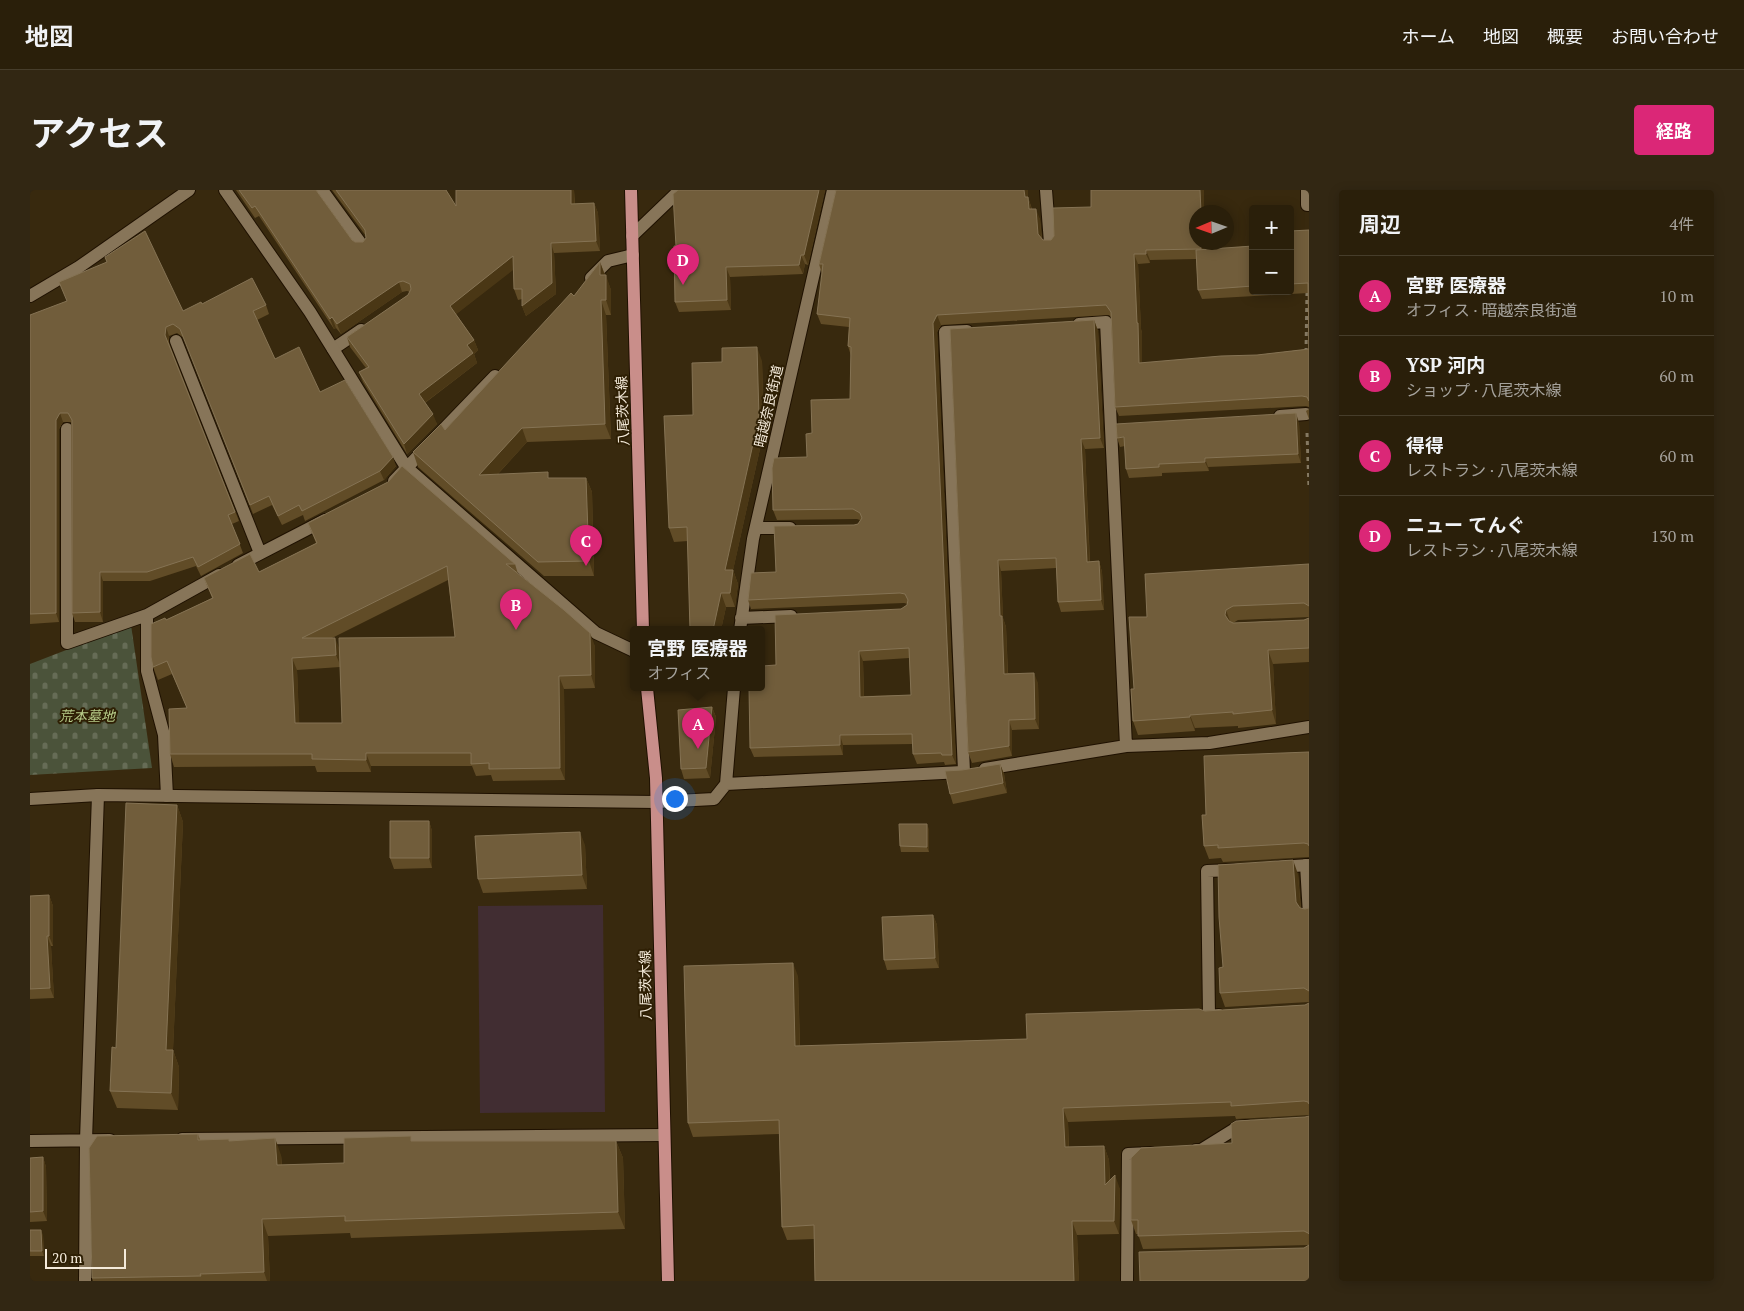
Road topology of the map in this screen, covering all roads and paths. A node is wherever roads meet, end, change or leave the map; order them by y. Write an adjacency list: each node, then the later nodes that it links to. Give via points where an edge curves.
1 (189, 190): 16 (street, via 79,267)
2 (225, 190): 21 (street)
3 (322, 190): 12 (street)
4 (631, 190): 10 (main road, 八尾茨木線)
5 (680, 190): 10 (street)
6 (833, 190): 31 (street, 暗越奈良街道)
7 (1046, 190): 11 (street)
8 (1307, 190): 9 (street)
9 (1309, 205)
10 (632, 236): 13 (main road, 八尾茨木線)
11 (1050, 243)
12 (362, 245)
13 (633, 255): 15 (street, via 608,261); 37 (main road, 八尾茨木線)
14 (1307, 285): 22 (path)
15 (580, 289)
16 (30, 296)
17 (374, 321): 21 (street)
18 (1068, 324): 42 (street, via 1106,322 1116,425)
19 (983, 330): 43 (street, via 945,332)
20 (176, 341): 33 (street)
21 (333, 349): 27 (street)
22 (1306, 354)
23 (503, 368): 27 (street)
24 (1306, 414): 25 (street); 29 (path)
25 (1267, 416)
26 (67, 429): 34 (street, via 67,643)
27 (406, 467): 28 (street); 38 (street, via 596,633)
28 (389, 487)
29 (1309, 488)
30 (337, 513): 33 (street)
31 (756, 528): 32 (street); 36 (street, 暗越奈良街道)
32 (802, 528)
33 (260, 553): 34 (street)
34 (147, 615): 46 (street, via 147,671 164,735)
35 (808, 615): 36 (street)
36 (740, 624)
37 (643, 626)
38 (630, 649)
39 (647, 691): 48 (main road, 八尾茨木線)
40 (734, 691): 44 (street)
41 (1309, 727): 42 (street, via 1209,743)
42 (1126, 746): 43 (street)
43 (964, 772): 44 (street)
44 (726, 784): 48 (street, via 714,799)
45 (98, 795): 46 (street); 47 (street); 57 (street)
46 (167, 796): 48 (street)
47 (30, 799)
48 (656, 802): 55 (main road, 八尾茨木線)
49 (1308, 865): 50 (street); 52 (street)
50 (1266, 868)
51 (1246, 869): 53 (street, via 1207,871 1209,1016)
52 (1309, 915)
53 (1227, 1015)
54 (1256, 1126): 60 (street, via 1238,1127 1201,1150)
55 (663, 1135): 56 (street); 63 (main road, 八尾茨木線)
56 (166, 1139)
57 (86, 1140): 58 (street); 59 (street); 62 (street)
58 (126, 1140)
59 (30, 1141)
60 (1183, 1151)
61 (1165, 1152): 64 (street, via 1128,1154 1132,1258)
62 (85, 1281)
63 (668, 1281)
64 (1128, 1281)

